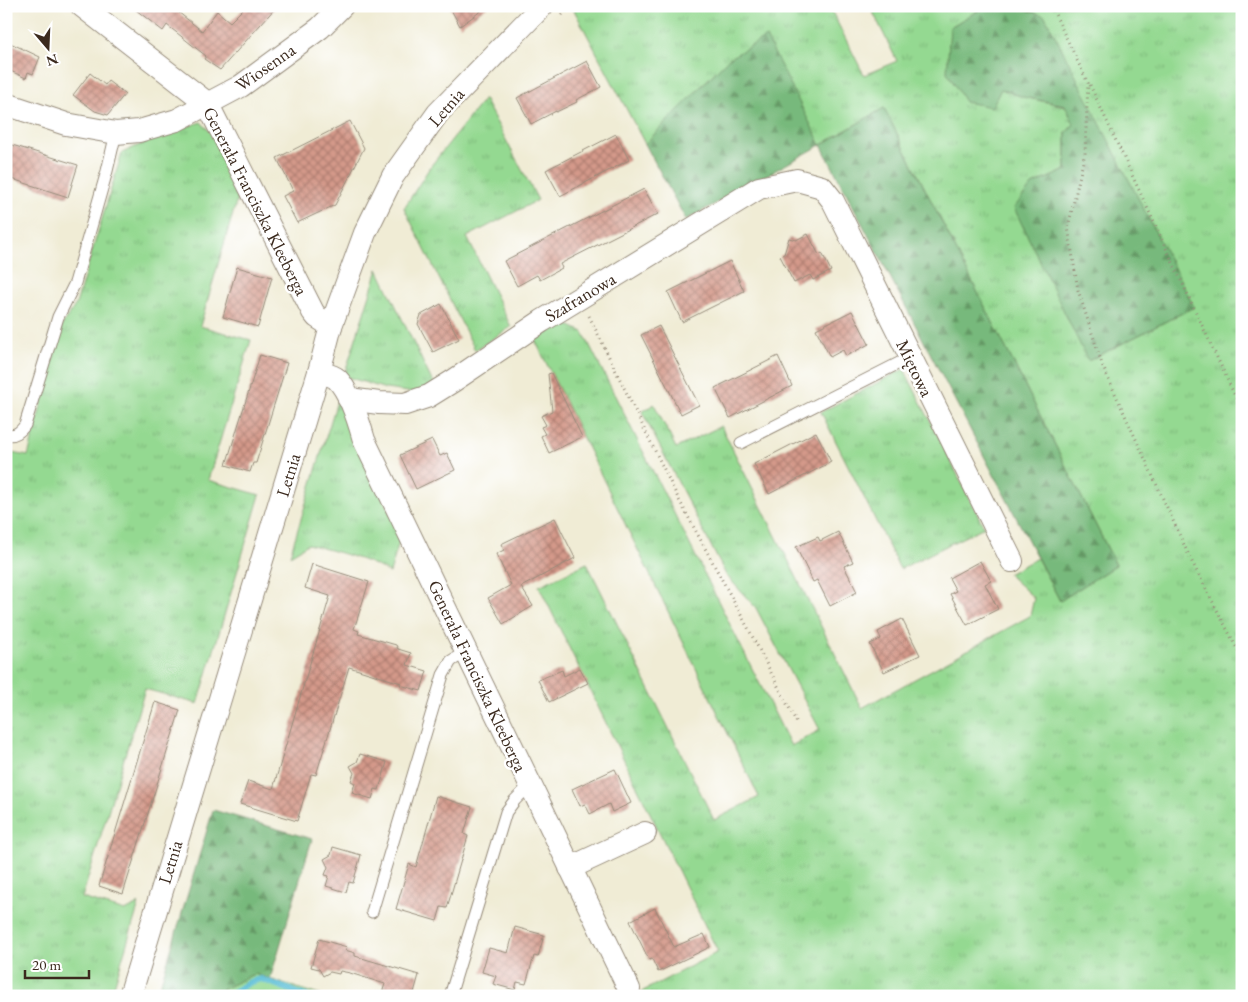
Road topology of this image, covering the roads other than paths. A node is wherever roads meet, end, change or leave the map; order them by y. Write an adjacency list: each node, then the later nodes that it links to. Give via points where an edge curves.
1 (82, 6): 4 (street, Generała Franciszka Kleeberga)
2 (342, 6): 4 (street, Wiosenna, via 320,28 241,86)
3 (550, 13): 8 (street, Letnia, via 438,114 393,176 365,233)
4 (207, 102): 6 (street, Wiosenna, via 177,120); 8 (street, Generała Franciszka Kleeberga, via 313,312)
5 (6, 104): 6 (street, Wiosenna, via 66,124)
6 (116, 133): 12 (lane, via 75,283 58,317 25,424 17,433)
7 (809, 184): 9 (street, Miętowa, via 822,187 833,201); 11 (street, Szafranowa, via 797,180 759,188 542,320 429,396 406,404)
8 (331, 326): 10 (street, Letnia)
9 (910, 358): 13 (lane); 14 (street, Miętowa)
10 (319, 372): 11 (street, Generała Franciszka Kleeberga, via 337,380); 21 (street, Letnia)
11 (349, 398): 15 (street, Generała Franciszka Kleeberga, via 364,440)
12 (6, 434)
13 (740, 443)
14 (1012, 561)
15 (467, 651): 16 (street, Generała Franciszka Kleeberga); 19 (lane, via 455,658 443,675)
16 (530, 785): 18 (street, Generała Franciszka Kleeberga); 22 (lane, via 506,812)
17 (645, 833): 18 (street)
18 (570, 868): 20 (street, Generała Franciszka Kleeberga)
19 (372, 912)
20 (629, 990)
21 (130, 996)
22 (450, 996)

